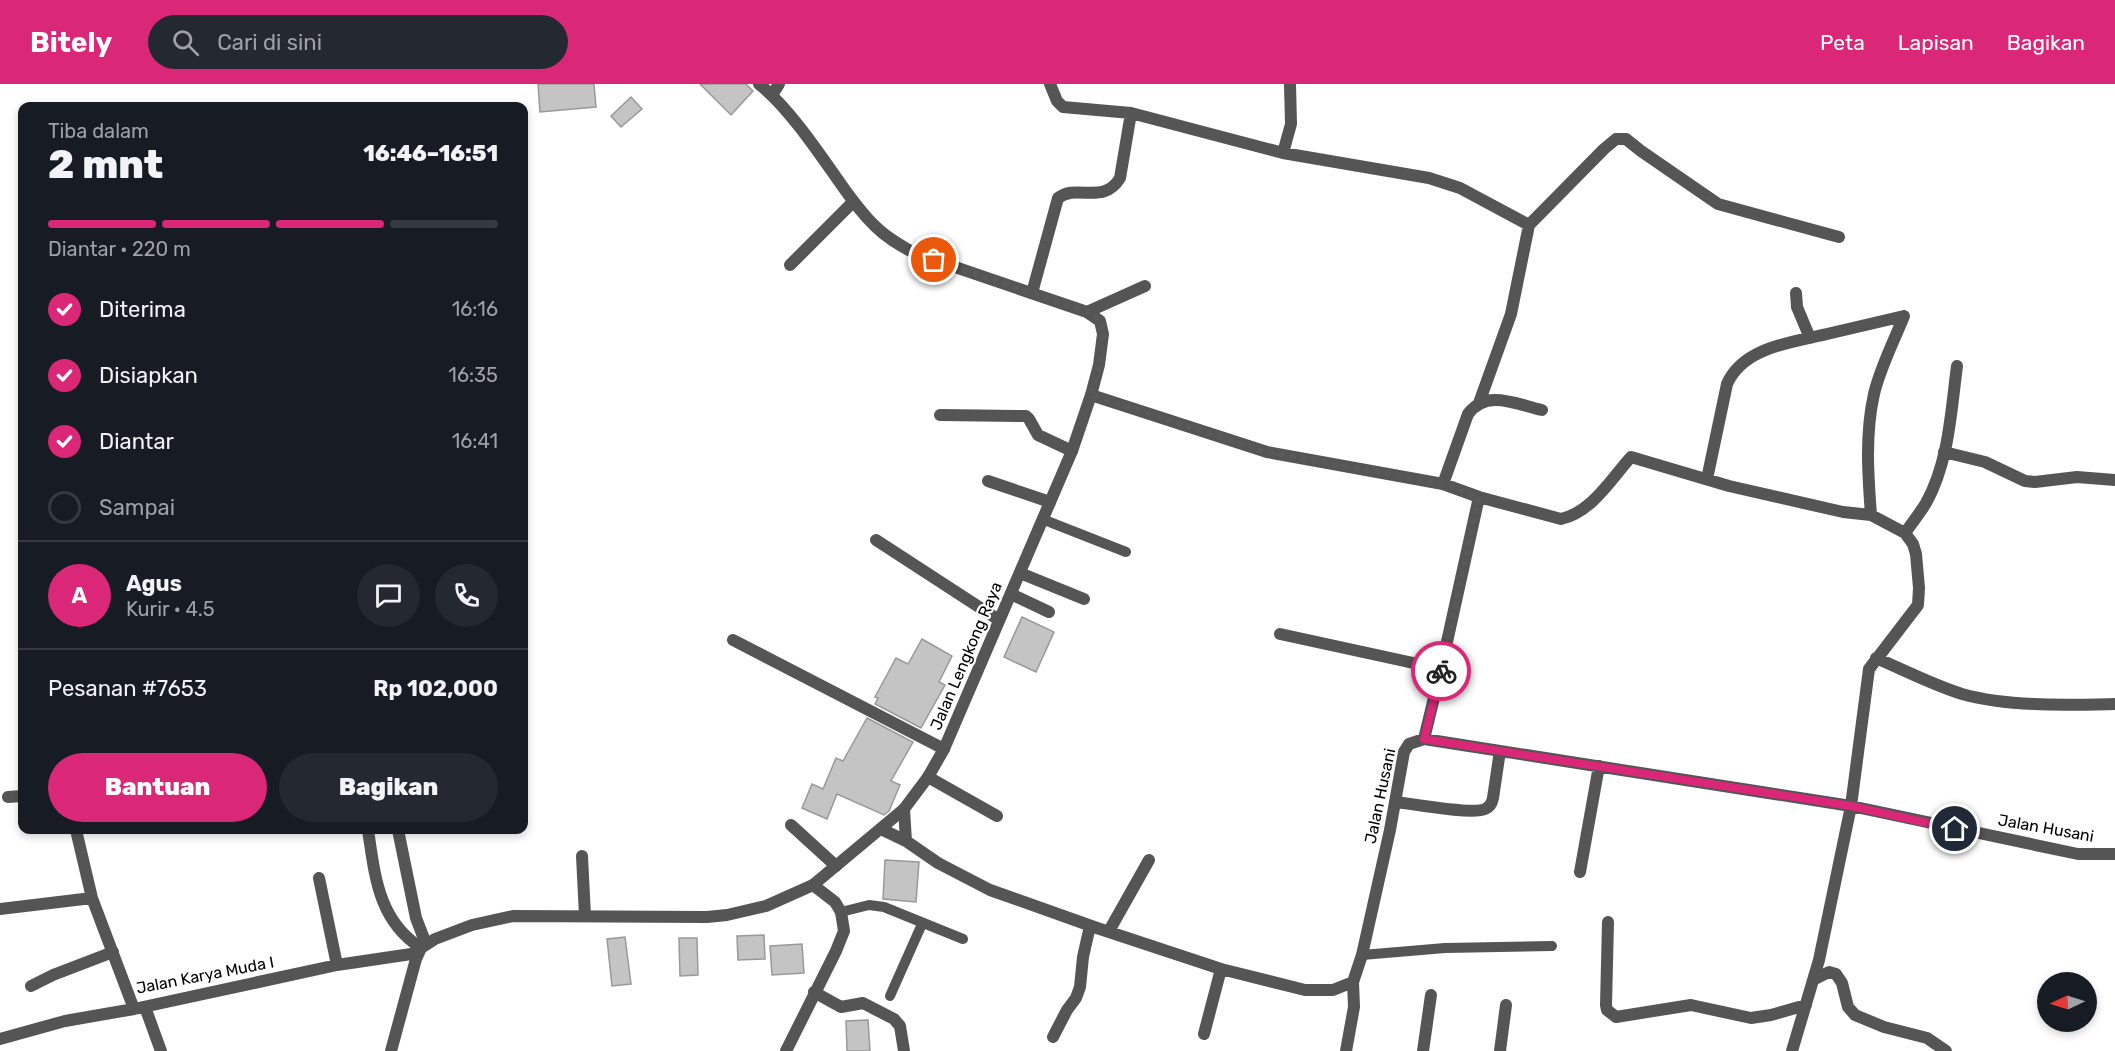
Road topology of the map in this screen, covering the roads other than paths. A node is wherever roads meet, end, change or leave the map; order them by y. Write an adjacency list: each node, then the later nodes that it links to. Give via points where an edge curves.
1 (759, 84): 4 (street)
2 (1050, 84): 5 (street, via 1063,107)
3 (1290, 84): 6 (street, via 1291,124)
4 (776, 89): 7 (street)
5 (1131, 113): 6 (street); 12 (street, via 1116,185 1103,193 1058,198)
6 (1282, 153): 8 (street, via 1429,178 1460,188)
7 (853, 202): 10 (street); 12 (street, via 875,227 914,253)
8 (1529, 225): 9 (street, via 1604,149 1622,138 1718,204); 18 (street, via 1511,314)
9 (1839, 237)
10 (790, 265)
11 (1145, 286): 14 (street)
12 (1032, 293): 14 (street)
13 (1796, 293): 15 (street, via 1797,307)
14 (1088, 312): 17 (street, Jalan Lengkong Raya, via 1100,321 1103,334)
15 (1810, 338): 23 (street, via 1771,348 1733,374 1727,384); 29 (street, via 1904,316 1874,393 1867,465)
16 (1957, 366): 22 (street)
17 (1091, 395): 21 (street, Jalan Lengkong Raya); 26 (street, via 1267,452)
18 (1479, 403): 19 (street, via 1493,399); 26 (street, via 1468,414)
19 (1542, 411)
20 (940, 415): 21 (street, via 1026,416 1038,435)
21 (1072, 451): 28 (street, Jalan Lengkong Raya)
22 (1944, 452): 24 (street, via 1985,462 2025,481 2077,477); 31 (street, via 1926,503)
23 (1707, 479): 27 (street, via 1631,457 1584,510 1561,519); 29 (street, via 1843,512)
24 (2115, 480)
25 (988, 481): 28 (street)
26 (1443, 484): 27 (street)
27 (1479, 497): 42 (street)
28 (1050, 502): 30 (street, Jalan Lengkong Raya)
29 (1871, 515): 31 (street)
30 (1042, 519): 33 (lane); 34 (street, Jalan Lengkong Raya)
31 (1905, 533): 41 (street, via 1916,554 1918,605)
32 (876, 540): 38 (street)
33 (1126, 552)
34 (1020, 573): 35 (street, Jalan Lengkong Raya); 36 (street)
35 (1011, 594): 37 (street); 38 (street, Jalan Lengkong Raya)
36 (1084, 599)
37 (1049, 612)
38 (999, 620): 45 (street, Jalan Lengkong Raya)
39 (1280, 634): 42 (street)
40 (733, 640): 45 (street)
41 (1876, 658): 43 (street, via 1962,694 2036,703); 52 (street, via 1869,669)
42 (1441, 669): 44 (street)
43 (2115, 704)
44 (1424, 739): 46 (street, Jalan Husani); 51 (street, Jalan Husani, via 1406,747)
45 (944, 749): 48 (street, Jalan Lengkong Raya)
46 (1500, 752): 47 (street, Jalan Husani); 51 (street, via 1492,803 1485,810)
47 (1599, 766): 52 (street, Jalan Husani); 65 (street)
48 (928, 777): 53 (street, Jalan Lengkong Raya); 54 (street)
49 (18, 796): 50 (street)
50 (8, 797)
51 (1396, 802): 80 (street, Jalan Husani)
52 (1851, 806): 61 (street, Jalan Husani, via 2078,854); 83 (street)
53 (904, 809): 56 (street, Jalan Lengkong Raya); 60 (street)
54 (997, 816)
55 (791, 825): 64 (street)
56 (881, 829): 60 (street); 64 (street, Jalan Lengkong Raya)
57 (77, 834): 68 (street, Jalan Karya Muda I)
58 (369, 834): 78 (street, via 388,914 407,938)
59 (399, 834): 78 (street)
60 (906, 841): 74 (street, via 990,890)
61 (2115, 854)
62 (582, 856): 71 (street)
63 (1149, 860): 75 (street)
64 (836, 866): 67 (street, Jalan Lengkong Raya)
65 (1580, 872)
66 (319, 878): 81 (street)
67 (813, 885): 70 (street, via 835,902); 71 (street, Jalan Lengkong Raya, via 766,906 728,915)
68 (92, 897): 69 (street); 79 (street, Jalan Karya Muda I)
69 (0, 909)
70 (841, 912): 73 (lane, via 877,906); 86 (street, via 844,931)
71 (585, 915): 78 (street, Jalan Lengkong Raya, via 513,916 472,925)
72 (1608, 922): 90 (street, via 1606,1005 1616,1017 1691,1005 1751,1018)
73 (922, 924): 76 (lane); 88 (lane)
74 (1090, 926): 75 (street); 93 (street, via 1080,987)
75 (1109, 931): 82 (street)
76 (963, 939)
77 (1552, 946): 80 (lane, via 1445,948)
78 (422, 948): 81 (street, Jalan Karya Muda I); 96 (street)
79 (113, 952): 85 (street); 91 (street, Jalan Karya Muda I)
80 (1362, 955): 84 (street, Jalan Husani)
81 (337, 965): 91 (street, Jalan Karya Muda I)
82 (1221, 969): 84 (street, via 1305,990 1333,990); 92 (street)
83 (1815, 979): 90 (street); 103 (street, via 1829,972 1836,974 1855,1015 1927,1038)
84 (1353, 982): 99 (street, Jalan Husani, via 1354,1007)
85 (31, 986)
86 (814, 992): 97 (street); 98 (street, via 841,1008 863,1003 894,1019 900,1026)
87 (1431, 995): 100 (street)
88 (890, 996)
89 (1506, 1005): 101 (street)
90 (1806, 1005): 102 (street)
91 (139, 1008): 94 (street, via 65,1021); 95 (street)
92 (1204, 1034)
93 (1053, 1036)
94 (0, 1039)
95 (161, 1051)
96 (391, 1051)
97 (786, 1051)
98 (904, 1051)
99 (1346, 1051)
100 (1423, 1051)
101 (1500, 1051)
102 (1792, 1051)
103 (1946, 1051)

